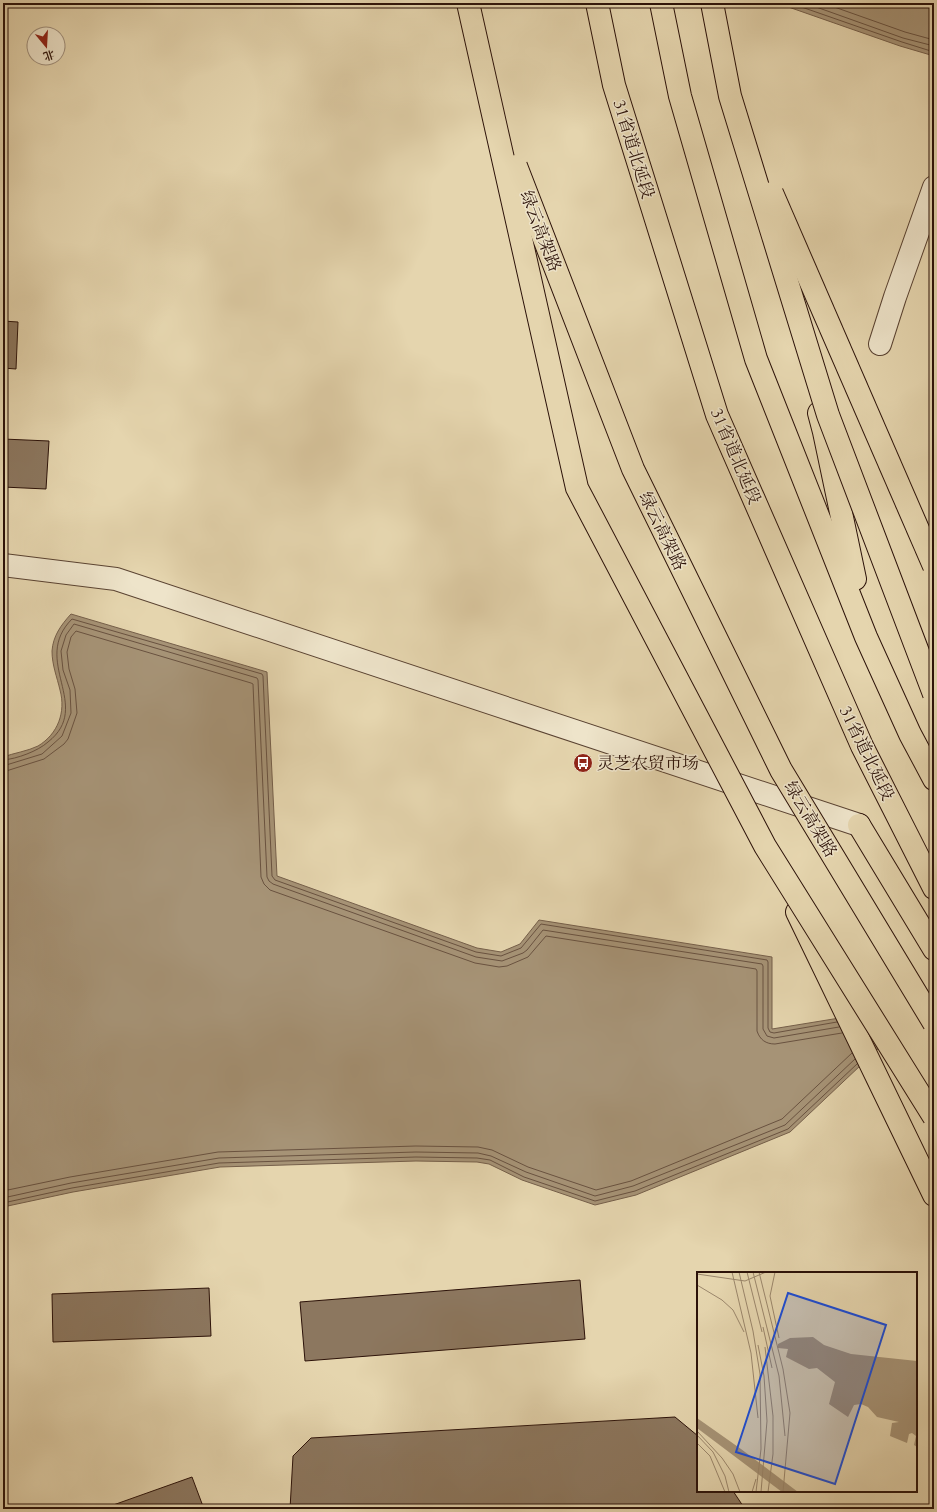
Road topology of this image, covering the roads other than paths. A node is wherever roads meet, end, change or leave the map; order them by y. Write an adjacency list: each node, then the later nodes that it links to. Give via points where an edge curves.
1 (468, 3): 16 (main road, bridge, via 577,488)
2 (472, 3): 19 (main road, 绿云高架路, bridge, via 503,132 633,470 781,770)
3 (597, 3): 17 (main road, 31省道北延段, via 614,85 717,415 862,746)
4 (661, 3): 12 (main road, via 680,96 756,359)
5 (712, 3): 7 (main road, bridge)
6 (720, 3): 12 (main road, bridge, via 739,117 824,432)
7 (730, 96): 11 (main road, bridge); 13 (main road, bridge, via 828,416)
8 (934, 187): 9 (street)
9 (880, 344)
10 (3, 565): 15 (street, via 116,578)
11 (934, 566)
12 (866, 636): 14 (main road, via 910,734)
13 (934, 694)
14 (934, 779)
15 (859, 825): 18 (main road)
16 (765, 846): 20 (main road, bridge); 21 (main road, bridge)
17 (934, 888)
18 (934, 949)
19 (934, 1023)
20 (934, 1117)
21 (934, 1195)

